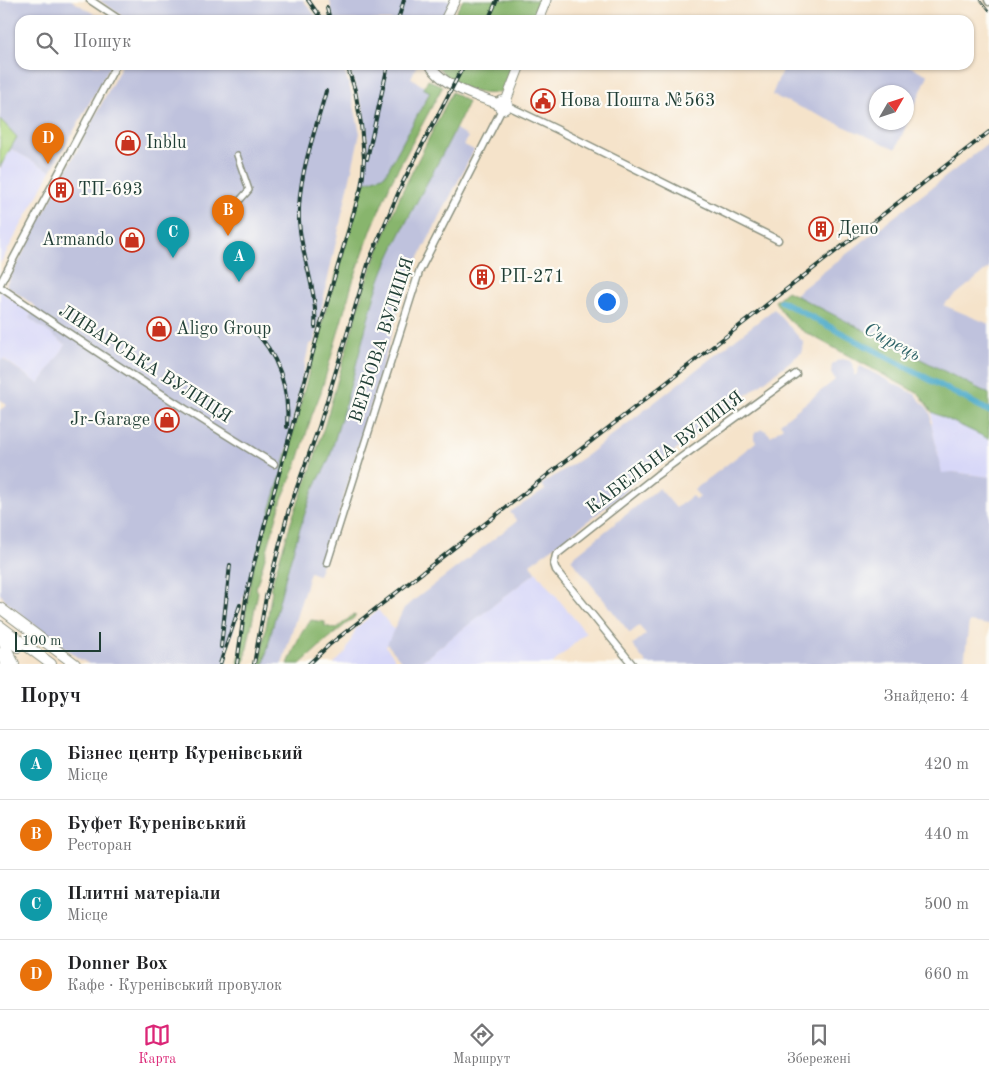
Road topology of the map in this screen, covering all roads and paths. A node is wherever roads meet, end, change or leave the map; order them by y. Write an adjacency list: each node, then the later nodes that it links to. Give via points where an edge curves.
1 (90, 0): 4 (street)
2 (456, 0): 5 (main road)
3 (546, 0): 6 (main road)
4 (112, 15)
5 (448, 15)
6 (540, 15)
7 (113, 70): 14 (street)
8 (434, 70): 10 (main road, via 466,92)
9 (518, 70): 10 (main road, ВЕРБОВА ВУЛИЦЯ)
10 (503, 105): 13 (street); 17 (street, ВЕРБОВА ВУЛИЦЯ, via 419,272)
11 (237, 155): 12 (street, via 249,190)
12 (230, 211)
13 (778, 240)
14 (0, 285): 16 (street, ЛИВАРСЬКА ВУЛИЦЯ)
15 (796, 374): 27 (street, КАБЕЛЬНА ВУЛИЦЯ, via 657,475 556,555 556,570)
16 (274, 464)
17 (327, 563)
18 (1, 604): 26 (main road)
19 (0, 626): 25 (main road)
20 (0, 636): 23 (main road); 24 (main road)
21 (0, 653): 22 (main road)
22 (6, 664)
23 (14, 664)
24 (45, 664)
25 (50, 664)
26 (75, 664)
27 (632, 664)

